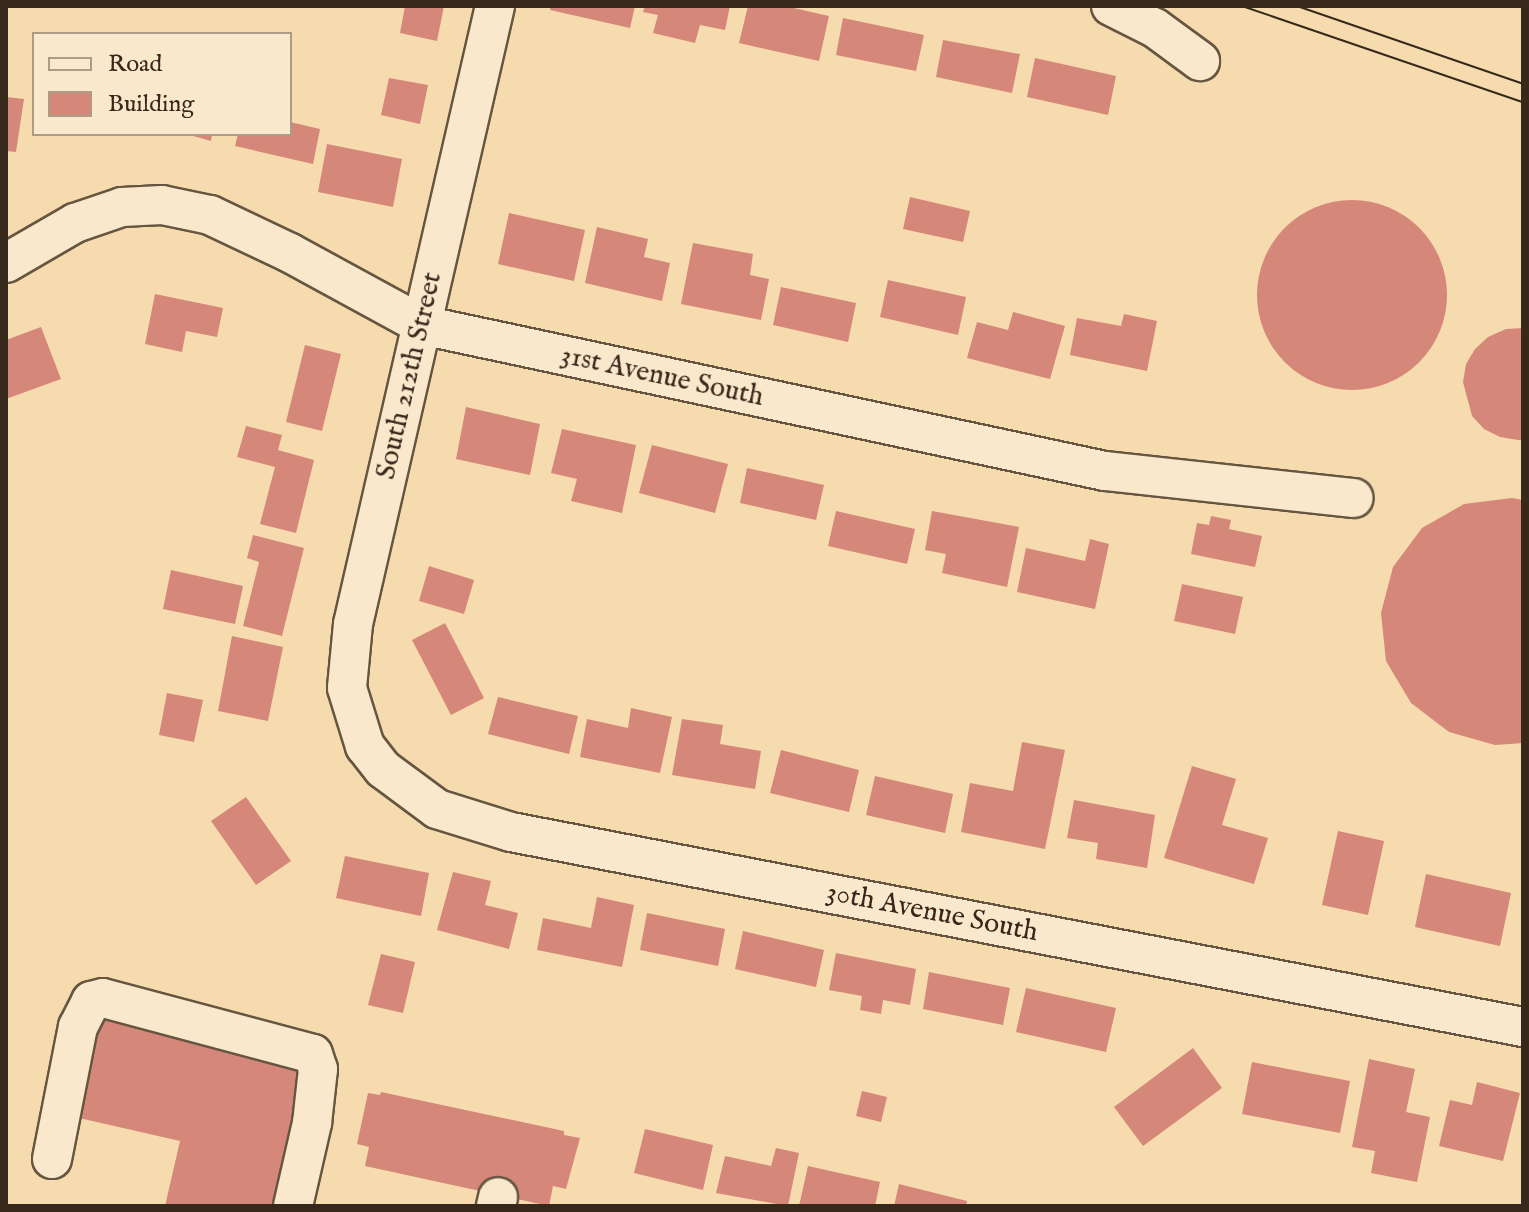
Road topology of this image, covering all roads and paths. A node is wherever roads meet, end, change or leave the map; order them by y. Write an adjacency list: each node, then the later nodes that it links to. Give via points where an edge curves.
1 (495, 6): 5 (street, South 212th Street)
2 (1111, 6): 3 (street, via 1155,28)
3 (1200, 61)
4 (6, 263): 5 (street, 31st Avenue South, via 75,223 122,207 162,205 210,215)
5 (422, 325): 6 (street, 31st Avenue South, via 1105,471); 7 (street, South 212th Street, via 353,624 347,688)
6 (1354, 498)
7 (365, 746): 8 (street, 30th Avenue South, via 391,776 437,809 511,832)
8 (1523, 1027)
9 (52, 1159): 10 (street, via 78,1027 91,1001 103,998 313,1054 318,1069 312,1123)
10 (293, 1206)

